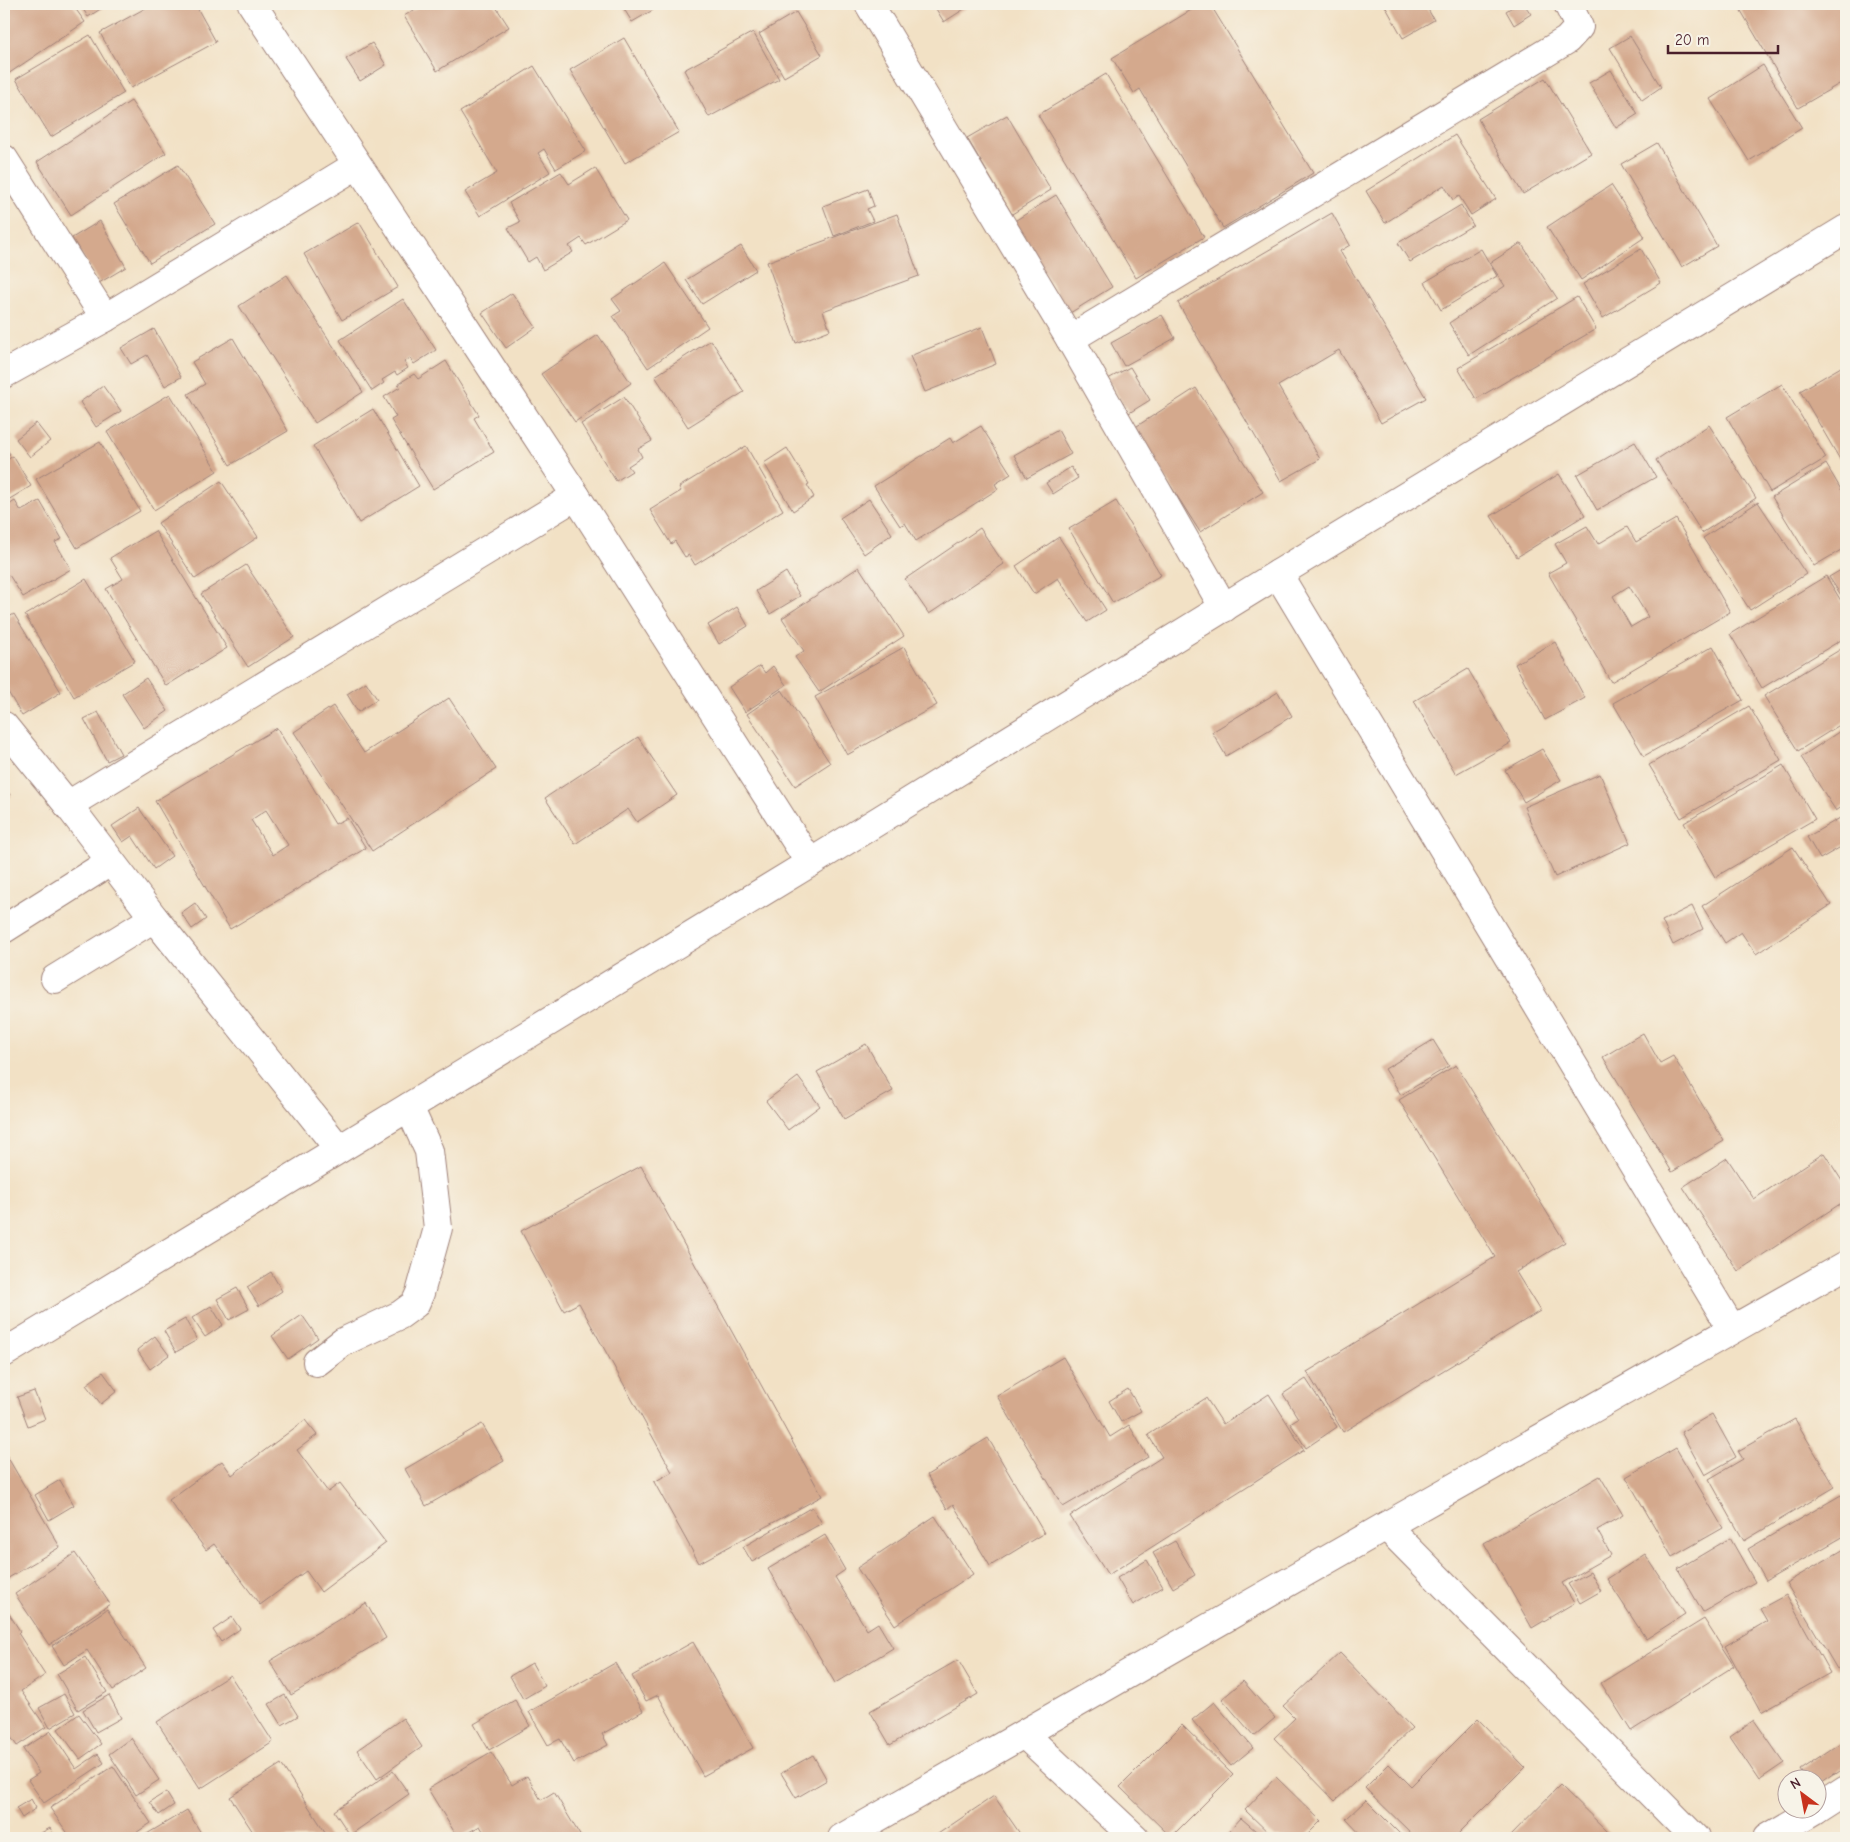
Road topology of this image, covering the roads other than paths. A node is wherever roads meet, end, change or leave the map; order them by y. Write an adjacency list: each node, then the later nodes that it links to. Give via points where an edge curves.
1 (252, 4): 5 (street)
2 (869, 4): 8 (street)
3 (1568, 4): 8 (street, via 1579,27 1567,40)
4 (4, 159): 7 (street)
5 (357, 165): 7 (street); 10 (street)
6 (1846, 230): 11 (street)
7 (105, 318): 9 (street)
8 (1070, 339): 12 (street)
9 (4, 374)
10 (576, 496): 14 (street); 16 (street)
11 (1278, 574): 12 (street); 23 (street)
12 (1224, 608): 16 (street)
13 (4, 726): 14 (street)
14 (68, 805): 15 (street)
15 (110, 862): 17 (street); 18 (street)
16 (810, 863): 20 (street)
17 (154, 918): 19 (street); 21 (street)
18 (4, 929)
19 (55, 979)
20 (409, 1107): 21 (street); 25 (street, via 429,1151 438,1228 420,1293 415,1304 400,1315 343,1342)
21 (340, 1148): 24 (street)
22 (1846, 1265): 23 (street)
23 (1732, 1329): 26 (street)
24 (4, 1353)
25 (317, 1362)
26 (1386, 1526): 27 (street); 33 (street)
27 (1024, 1734): 31 (street); 32 (street)
28 (1846, 1790): 29 (street)
29 (1828, 1801)
30 (1798, 1820): 34 (street)
31 (842, 1838)
32 (1134, 1838)
33 (1695, 1838)
34 (1768, 1838)

